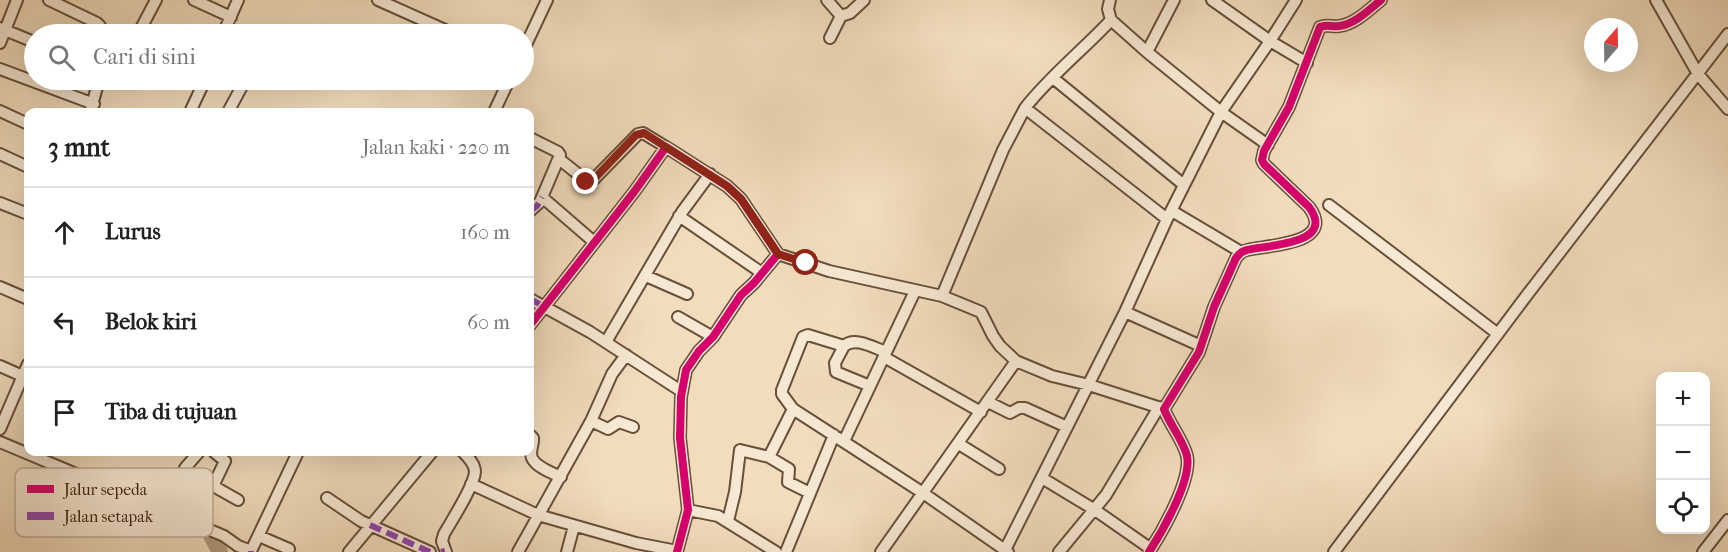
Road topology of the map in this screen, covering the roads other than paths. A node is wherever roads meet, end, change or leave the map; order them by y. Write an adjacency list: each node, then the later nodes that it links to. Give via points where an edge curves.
1 (17, 0): 24 (street)
2 (49, 0): 19 (street)
3 (156, 0): 20 (street)
4 (194, 0): 17 (street)
5 (238, 0): 17 (street)
6 (378, 0): 22 (street)
7 (547, 0): 23 (street)
8 (827, 0): 16 (street)
9 (864, 0): 16 (street)
10 (1110, 0): 18 (street)
11 (1174, 0): 30 (street)
12 (1212, 0): 28 (street)
13 (1296, 0): 28 (street)
14 (1381, 0): 31 (street, via 1346,24 1320,27)
15 (1656, 0): 33 (street)
16 (841, 16): 27 (street)
17 (231, 17): 21 (street)
18 (1111, 20): 30 (street); 34 (street)
19 (98, 24)
20 (143, 24)
21 (228, 24)
22 (432, 24)
23 (534, 28)
24 (3, 29): 26 (street); 29 (street)
25 (1728, 34): 33 (street)
26 (24, 38)
27 (830, 38)
28 (1270, 40): 31 (street); 48 (street)
29 (0, 43)
30 (1147, 52): 48 (street)
31 (1307, 63): 51 (street)
32 (0, 69): 35 (street)
33 (1696, 77): 46 (street); 80 (street)
34 (1053, 78): 45 (street); 57 (street)
35 (24, 79)
36 (50, 90): 41 (street)
37 (96, 90): 41 (street)
38 (200, 90): 42 (street)
39 (239, 90): 43 (street)
40 (504, 90): 44 (street)
41 (92, 108)
42 (192, 108)
43 (230, 108)
44 (496, 108)
45 (1024, 108): 63 (street); 73 (street)
46 (1728, 108)
47 (0, 111): 49 (street)
48 (1221, 112): 51 (street); 57 (street)
49 (24, 122)
50 (534, 140): 54 (street, via 558,152)
51 (1268, 145): 66 (street, via 1262,156 1264,164 1309,207 1315,222 1307,236 1292,243)
52 (666, 147): 54 (street, via 644,133 636,135 588,182); 56 (street); 65 (street)
53 (0, 154): 55 (street)
54 (559, 159): 58 (street)
55 (24, 165)
56 (710, 174): 64 (street); 67 (street, via 741,199)
57 (1184, 185): 63 (street)
58 (542, 197): 61 (street); 65 (street)
59 (0, 203): 62 (street)
60 (1329, 205): 80 (street)
61 (534, 208)
62 (24, 212)
63 (1170, 215): 66 (street); 77 (street)
64 (679, 216): 68 (street); 69 (street)
65 (594, 242): 76 (street)
66 (1241, 252): 84 (street)
67 (778, 254): 68 (street); 71 (street, via 829,271)
68 (762, 273): 81 (street, via 734,304)
69 (646, 276): 72 (street); 82 (street)
70 (0, 287): 74 (street)
71 (915, 291): 73 (street); 86 (street)
72 (687, 294)
73 (942, 296): 87 (street, via 981,312 996,341)
74 (24, 297)
75 (534, 301): 76 (street)
76 (545, 307): 79 (street); 82 (street)
77 (1125, 312): 84 (street); 91 (street)
78 (678, 317): 81 (street)
79 (534, 320)
80 (1498, 334): 150 (street)
81 (714, 337): 93 (street, via 689,365)
82 (606, 342): 85 (street)
83 (844, 346): 86 (street, via 855,341); 92 (street, via 835,363 836,372); 96 (street, via 808,335 803,337 782,390)
84 (1201, 346): 95 (street)
85 (626, 355): 93 (street); 98 (street, via 612,374)
86 (885, 355): 92 (street); 97 (street)
87 (1016, 361): 91 (street, via 1052,376); 94 (street)
88 (0, 366): 89 (street)
89 (24, 376)
90 (24, 381): 101 (street)
91 (1089, 384): 95 (street); 100 (street)
92 (870, 386): 103 (street)
93 (681, 391): 125 (street, via 681,456)
94 (988, 402): 97 (street); 100 (street, via 1010,413 1025,408)
95 (1162, 408): 126 (street); 139 (street, via 1187,456 1187,466 1179,493)
96 (793, 409): 102 (street); 114 (street)
97 (981, 412): 105 (street)
98 (591, 422): 99 (street, via 608,429 619,422); 118 (street)
99 (633, 427)
100 (1067, 427): 119 (street)
101 (0, 429)
102 (834, 435): 103 (street); 121 (street)
103 (844, 441): 122 (street)
104 (0, 442): 106 (street)
105 (959, 444): 117 (street); 122 (street)
106 (24, 452)
107 (33, 456): 115 (street)
108 (196, 456): 116 (street)
109 (219, 456): 124 (street, via 225,461 215,487)
110 (296, 456): 133 (street)
111 (429, 456): 130 (street)
112 (466, 456): 120 (street, via 475,471)
113 (532, 456): 118 (street, via 538,465)
114 (769, 457): 121 (street, via 789,469 788,482); 129 (street, via 740,450)
115 (62, 468)
116 (185, 468)
117 (999, 470)
118 (561, 477): 127 (street)
119 (1042, 478): 126 (street); 138 (street)
120 (471, 484): 127 (street); 142 (street, via 444,534)
121 (810, 493): 147 (street)
122 (923, 493): 138 (street); 148 (street)
123 (327, 498): 130 (street)
124 (238, 500)
125 (688, 510): 129 (street); 145 (street)
126 (1095, 510): 139 (street); 149 (street)
127 (538, 515): 131 (street); 143 (street)
128 (1728, 520): 151 (street)
129 (728, 521): 146 (street)
130 (370, 525): 136 (street); 141 (street)
131 (574, 526): 134 (street); 144 (street)
132 (213, 531): 137 (street)
133 (259, 536): 135 (street); 137 (street)
134 (635, 547): 145 (street)
135 (289, 549)
136 (351, 549): 140 (street)
137 (251, 551)
138 (1006, 551)
139 (1150, 551)
140 (364, 552)
141 (429, 552)
142 (444, 552)
143 (518, 552)
144 (567, 552)
145 (677, 552)
146 (776, 552)
147 (786, 552)
148 (881, 552)
149 (1059, 552)
150 (1334, 552)
151 (1703, 552)

